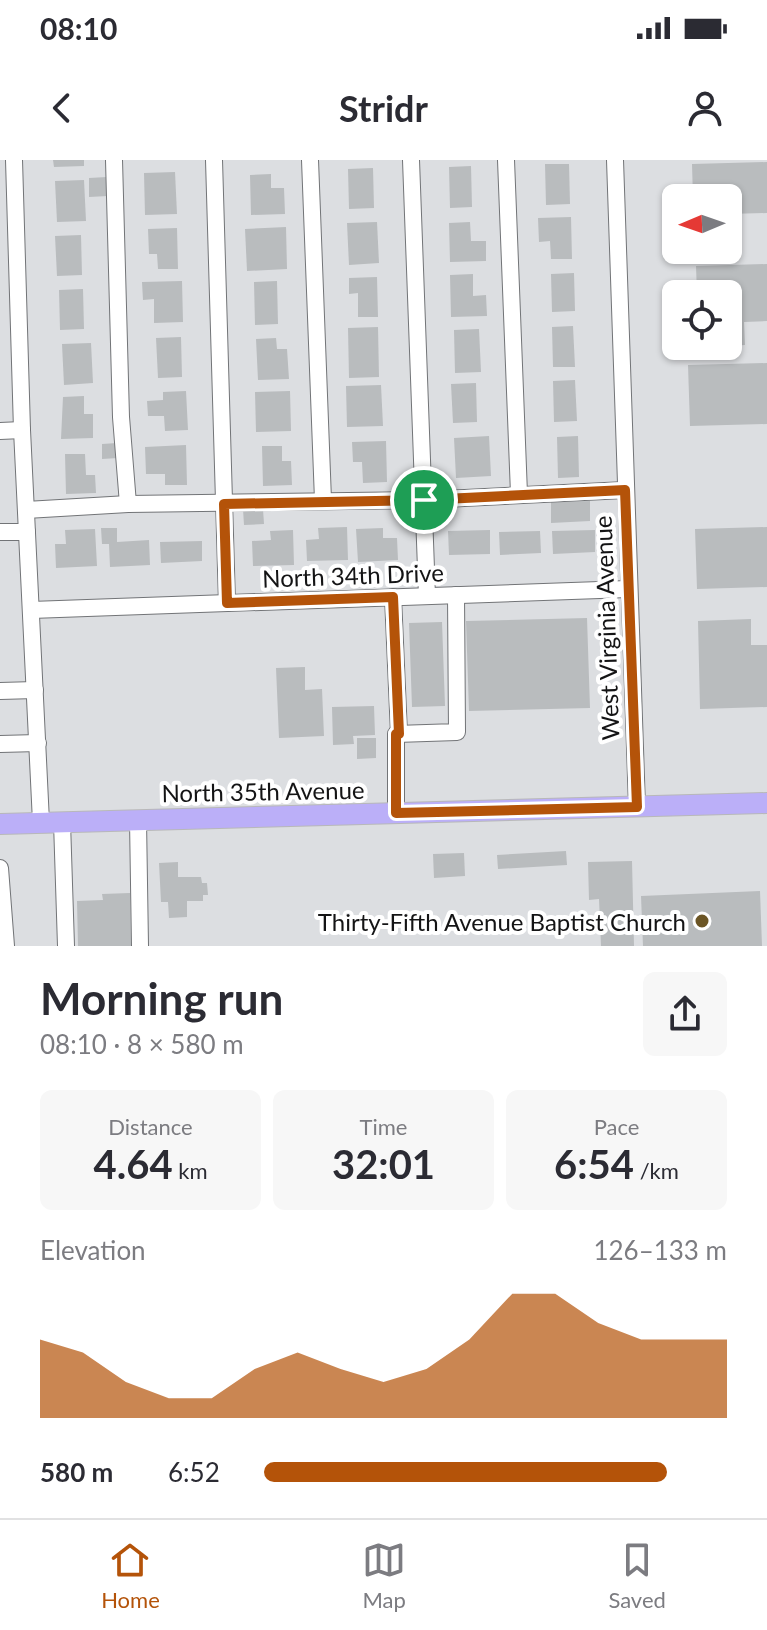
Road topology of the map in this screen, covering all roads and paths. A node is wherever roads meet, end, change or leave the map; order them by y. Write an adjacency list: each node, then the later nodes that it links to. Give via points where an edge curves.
1 (14, 160): 8 (street)
2 (114, 160): 14 (street)
3 (214, 160): 15 (street)
4 (310, 160): 12 (street)
5 (411, 160): 13 (street)
6 (506, 160): 11 (street)
7 (615, 160): 10 (street, West Virginia Avenue)
8 (22, 430): 9 (street); 16 (street)
9 (0, 431)
10 (625, 490): 11 (street); 19 (street, West Virginia Avenue)
11 (519, 494): 13 (street)
12 (323, 500): 13 (street); 15 (street)
13 (424, 500): 21 (street)
14 (128, 504): 15 (street); 16 (street)
15 (224, 504): 23 (street)
16 (26, 510): 18 (street)
17 (0, 532): 18 (street)
18 (27, 532): 24 (street)
19 (628, 589): 20 (street, North 34th Drive); 31 (street, West Virginia Avenue)
20 (456, 595): 21 (street, North 34th Drive); 27 (street, via 457,732)
21 (427, 596): 22 (street, North 34th Drive)
22 (393, 597): 23 (street, North 34th Drive); 27 (street)
23 (227, 603): 24 (street, North 34th Drive)
24 (31, 610): 25 (street)
25 (35, 690): 26 (street); 28 (street)
26 (0, 691)
27 (399, 734): 32 (street)
28 (38, 743): 29 (street); 34 (street)
29 (0, 744)
30 (767, 803): 31 (main road, North 35th Avenue)
31 (637, 807): 32 (main road, North 35th Avenue)
32 (396, 813): 33 (main road, North 35th Avenue)
33 (138, 820): 35 (main road, North 35th Avenue); 40 (street)
34 (41, 822): 35 (main road, North 35th Avenue); 36 (main road, North 35th Avenue)
35 (62, 822): 39 (street)
36 (0, 824)
37 (0, 868): 38 (street)
38 (6, 946)
39 (66, 946)
40 (140, 946)

